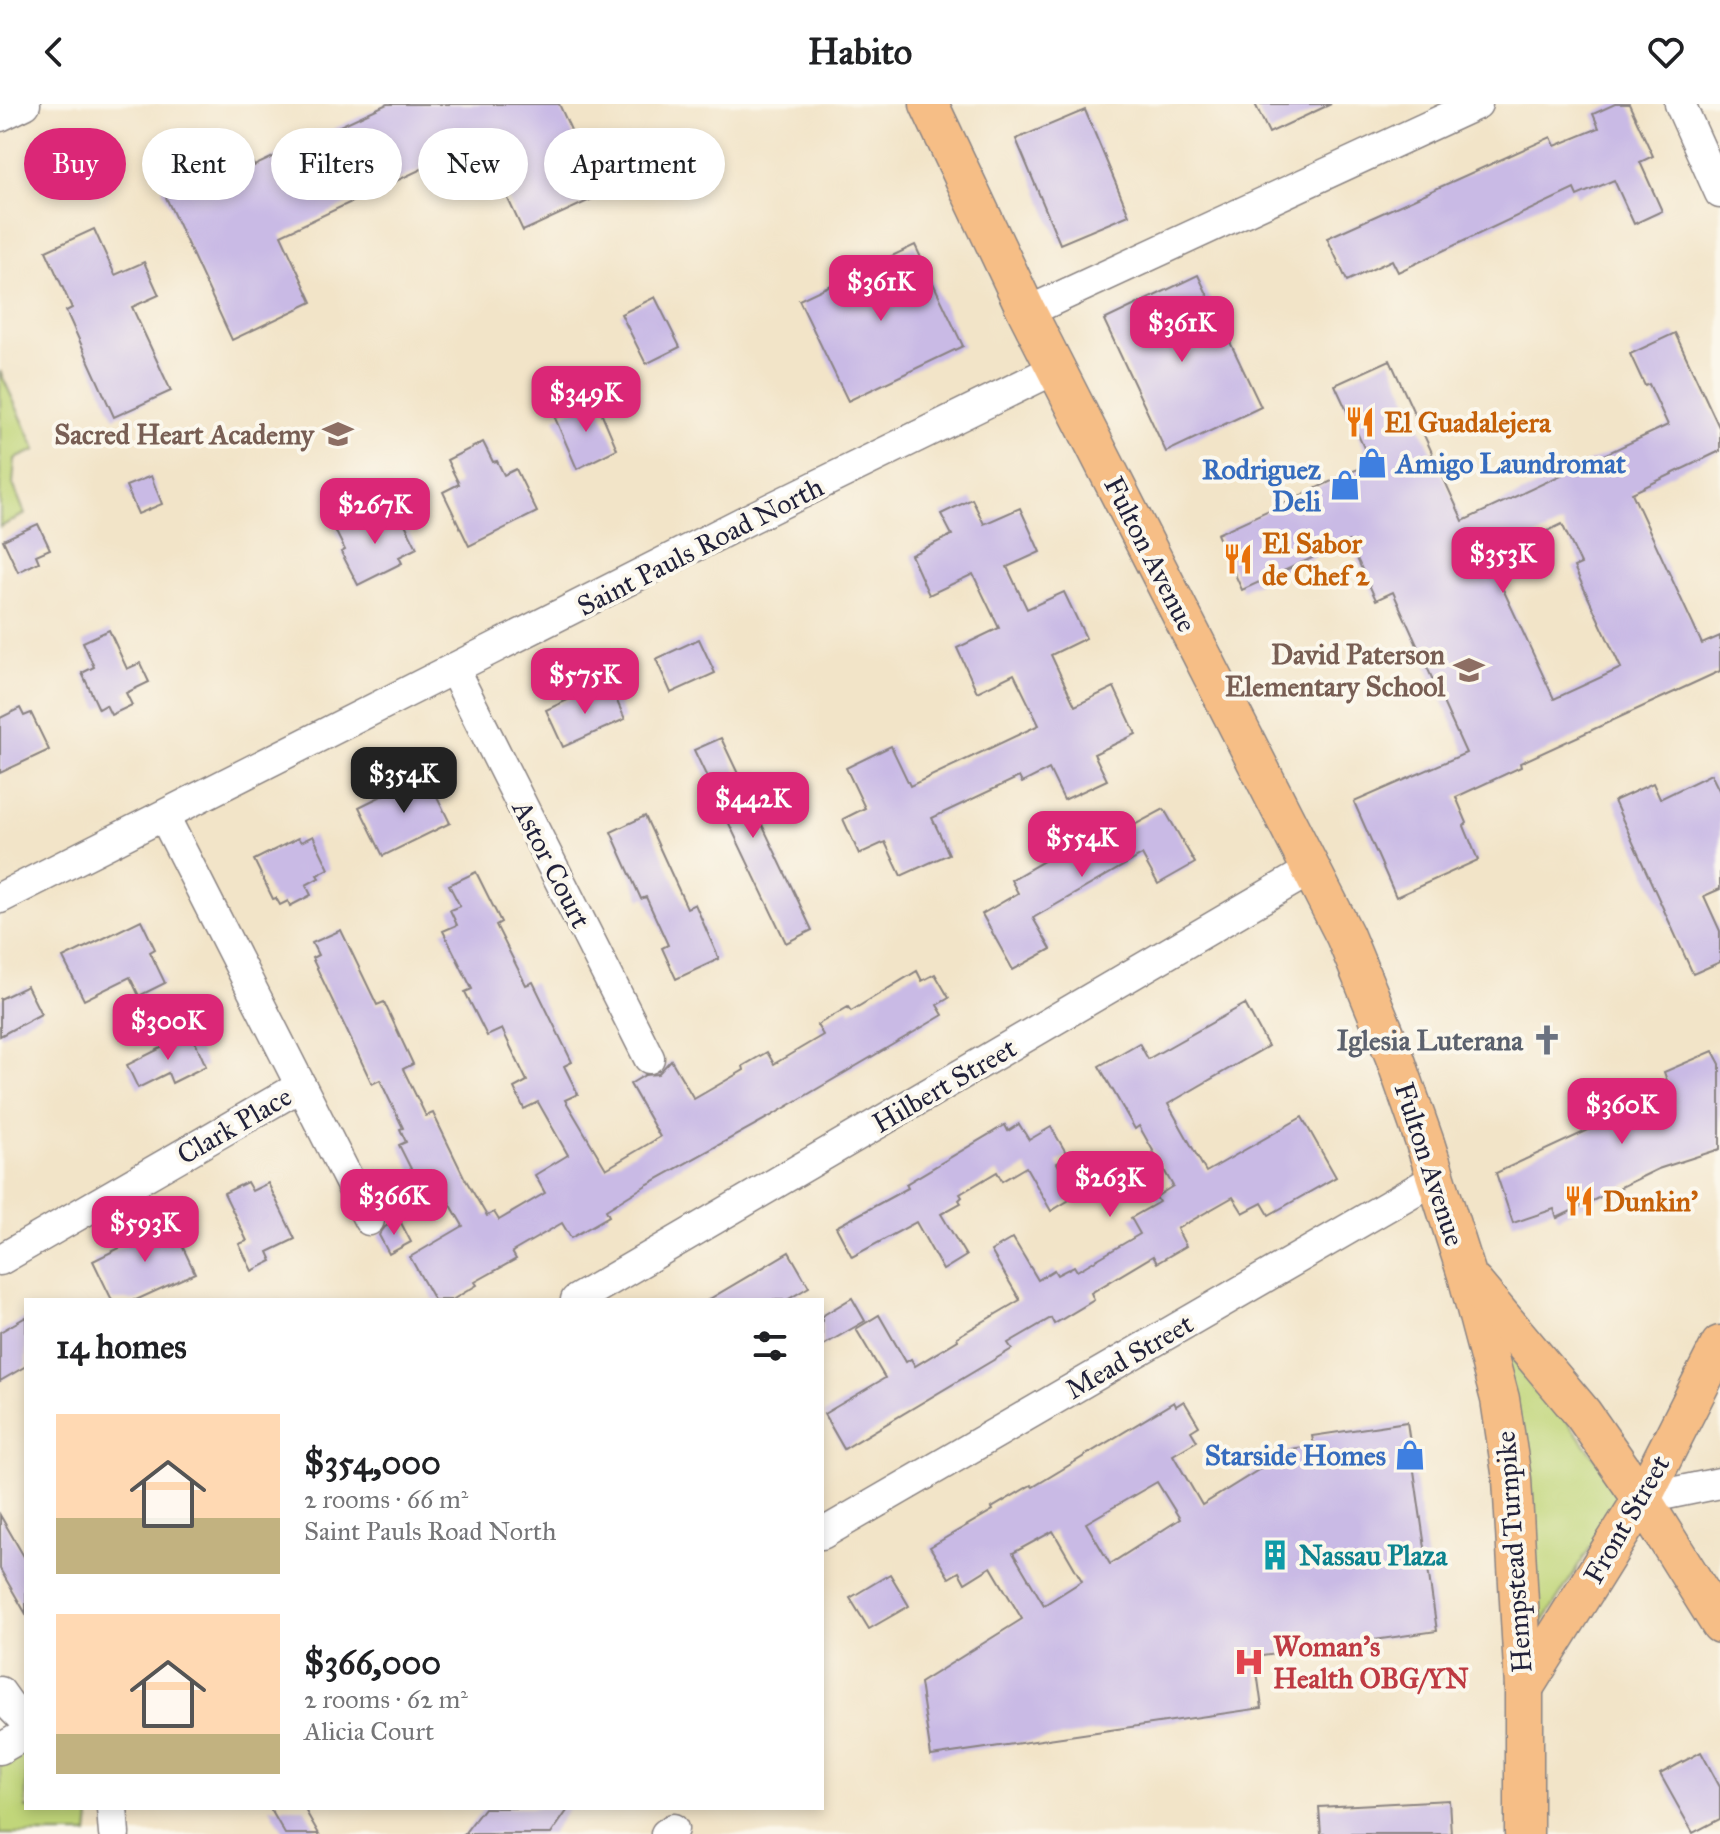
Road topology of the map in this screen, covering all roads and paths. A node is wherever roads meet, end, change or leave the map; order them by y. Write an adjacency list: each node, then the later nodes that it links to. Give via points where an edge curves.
1 (25, 104): 5 (street)
2 (929, 104): 7 (main road, Fulton Avenue)
3 (1477, 104): 7 (street)
4 (1680, 104): 6 (street)
5 (0, 116)
6 (1720, 193)
7 (1027, 312): 8 (main road, Fulton Avenue)
8 (1057, 368): 9 (street, Saint Pauls Road North); 11 (main road, Fulton Avenue)
9 (454, 670): 10 (street, Saint Pauls Road North); 13 (street, Astor Court)
10 (164, 816): 12 (street, Saint Pauls Road North); 14 (street)
11 (1312, 869): 15 (main road, Fulton Avenue, via 1368,988); 19 (street, Hilbert Street)
12 (0, 898)
13 (649, 1058)
14 (301, 1086): 16 (street); 17 (street, Clark Place)
15 (1436, 1178): 18 (main road, Fulton Avenue); 23 (street, Mead Street)
16 (369, 1220)
17 (0, 1260)
18 (1467, 1275): 22 (main road, via 1583,1414); 25 (main road, Hempstead Turnpike, via 1500,1399 1512,1479)
19 (579, 1298)
20 (1720, 1345): 22 (main road, Front Street)
21 (1720, 1483): 22 (street)
22 (1642, 1499): 24 (main road); 25 (main road, Front Street)
23 (824, 1533)
24 (1720, 1624)
25 (1524, 1688): 32 (main road, Hempstead Turnpike)
26 (0, 1692): 27 (street)
27 (24, 1720)
28 (24, 1735): 29 (street)
29 (0, 1749)
30 (112, 1810): 31 (street)
31 (114, 1834)
32 (1524, 1834)

